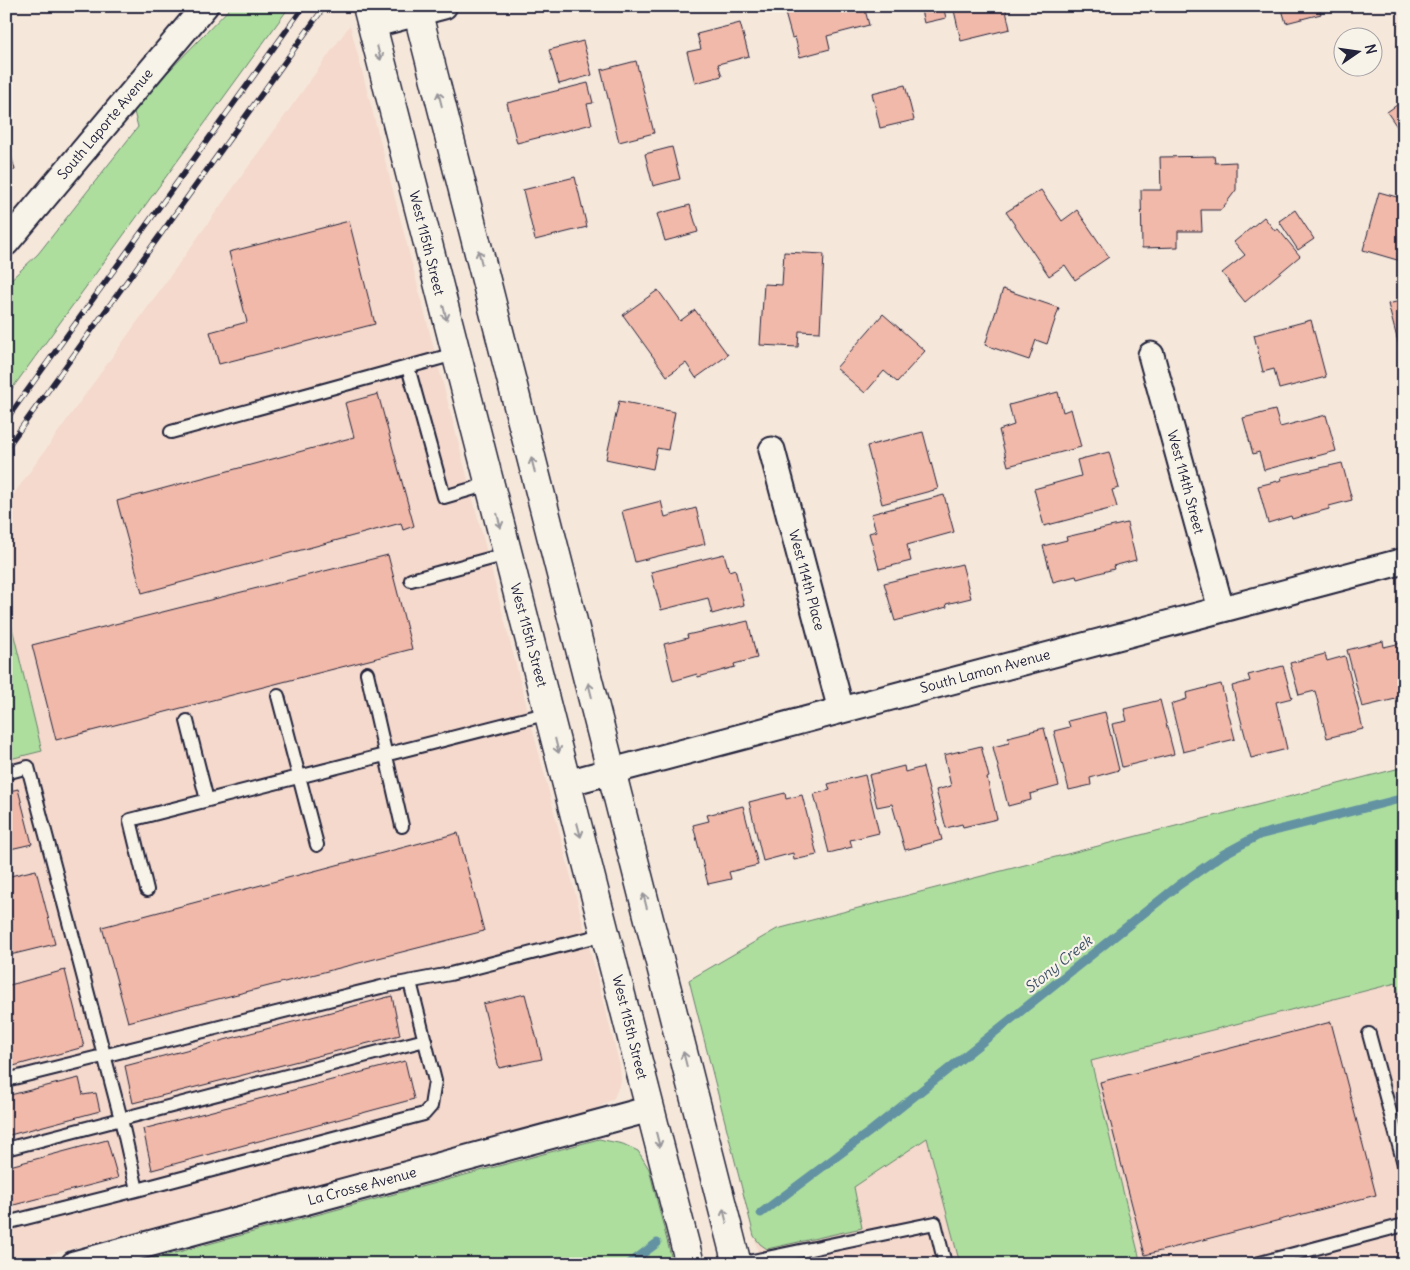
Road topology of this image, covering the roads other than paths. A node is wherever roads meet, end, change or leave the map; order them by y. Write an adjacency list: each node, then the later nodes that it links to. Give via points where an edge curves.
1 (205, 6): 4 (street, South Laporte Avenue)
2 (426, 8): 3 (street); 21 (street, one-way to 2)
3 (369, 16): 5 (street, West 115th Street, one-way to 5)
4 (6, 242)
5 (455, 354): 7 (lane); 10 (street, West 115th Street)
6 (1151, 355): 14 (street, West 114th Street)
7 (408, 367): 8 (lane); 10 (lane, via 444,496)
8 (171, 432)
9 (772, 450): 17 (street, West 114th Place)
10 (489, 484): 11 (street, West 115th Street, one-way to 11)
11 (507, 554): 13 (lane); 18 (street, West 115th Street)
12 (1404, 561): 14 (street, South Lamon Avenue)
13 (412, 580)
14 (1221, 609): 17 (street, South Lamon Avenue)
15 (367, 673): 20 (lane)
16 (278, 696): 23 (lane)
17 (841, 710): 21 (street, South Lamon Avenue)
18 (549, 713): 20 (lane); 24 (street, West 115th Street, one-way to 24)
19 (187, 721): 25 (lane)
20 (386, 754): 23 (lane); 26 (lane)
21 (612, 771): 24 (street, South Lamon Avenue); 44 (street, one-way to 21)
22 (6, 773): 33 (lane, via 28,767)
23 (299, 777): 25 (lane); 27 (lane)
24 (567, 783): 29 (street, West 115th Street, one-way to 29)
25 (207, 800): 28 (lane, via 130,820)
26 (402, 826)
27 (317, 845)
28 (147, 890)
29 (606, 934): 30 (lane); 35 (street, West 115th Street)
30 (410, 982): 32 (lane); 33 (lane)
31 (1369, 1034): 38 (lane)
32 (425, 1040): 36 (lane); 39 (lane, via 434,1081 432,1106 424,1114)
33 (103, 1055): 34 (lane); 36 (lane)
34 (6, 1080)
35 (650, 1109): 42 (street, La Crosse Avenue); 43 (street, West 115th Street, one-way to 43)
36 (121, 1119): 37 (lane); 39 (lane)
37 (6, 1149)
38 (1404, 1164)
39 (137, 1190): 40 (lane)
40 (6, 1223)
41 (1404, 1225): 46 (lane)
42 (74, 1264)
43 (690, 1264)
44 (737, 1264): 45 (lane, via 935,1223)
45 (945, 1264)
46 (1256, 1264)

